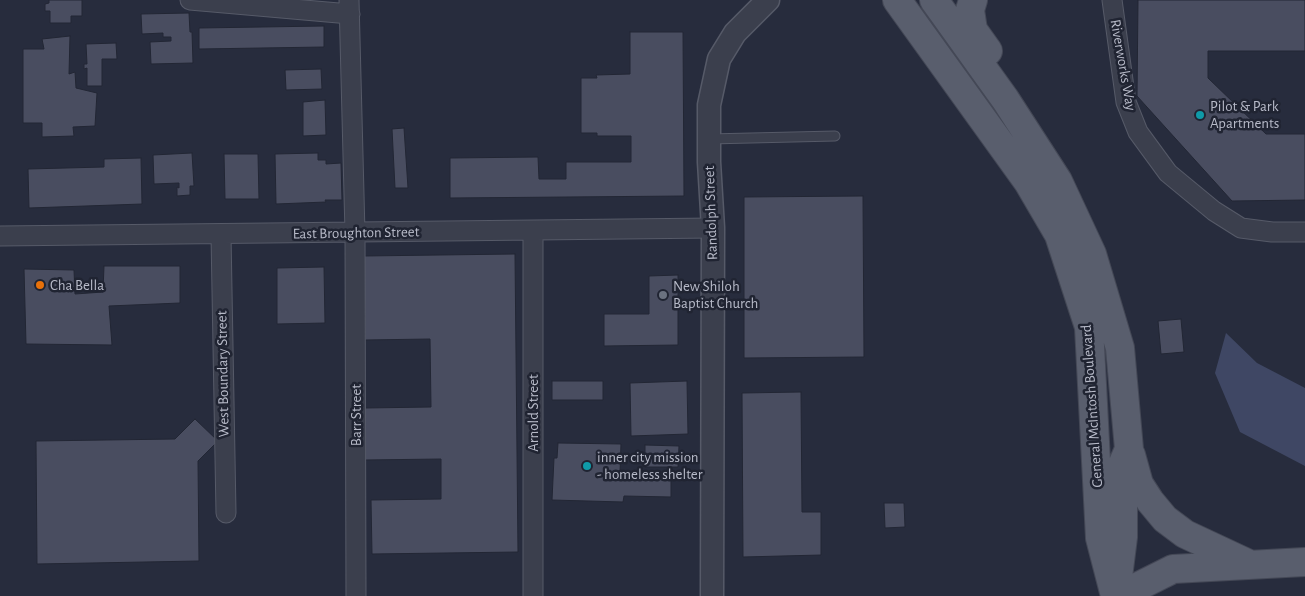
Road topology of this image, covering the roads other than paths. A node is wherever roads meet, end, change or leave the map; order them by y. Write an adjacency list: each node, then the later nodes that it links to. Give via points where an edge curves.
1 (190, 0): 7 (street)
2 (768, 0): 9 (street, Randolph Street, via 735,33 719,59 709,105)
3 (897, 0): 24 (main road, General McIntosh Boulevard, via 1028,182 1059,235 1089,327 1100,538)
4 (934, 0): 10 (main road, General McIntosh Boulevard, via 1005,99)
5 (973, 0): 10 (main road, via 970,10 973,30 1032,115)
6 (1112, 0): 13 (street, Riverworks Way, via 1126,102 1138,132 1168,173 1214,211 1241,228)
7 (350, 7): 14 (street, Barr Street)
8 (835, 136): 9 (lane)
9 (709, 139): 11 (street, Randolph Street)
10 (1058, 181): 17 (main road, General McIntosh Boulevard, via 1092,254 1120,348)
11 (713, 228): 12 (street, East Broughton Street); 23 (street, Randolph Street)
12 (533, 231): 14 (street, East Broughton Street); 22 (street, Arnold Street)
13 (1305, 232)
14 (356, 233): 15 (street, East Broughton Street); 21 (street, Barr Street)
15 (221, 235): 16 (street, East Broughton Street); 18 (street, West Boundary Street)
16 (0, 236)
17 (1129, 449): 20 (main road, via 1139,484 1165,519 1185,534); 24 (main road, General McIntosh Boulevard, via 1123,463 1123,537)
18 (226, 513)
19 (1305, 562): 20 (main road)
20 (1252, 565): 24 (main road, via 1174,569)
21 (356, 596)
22 (534, 596)
23 (712, 596)
24 (1116, 596)

